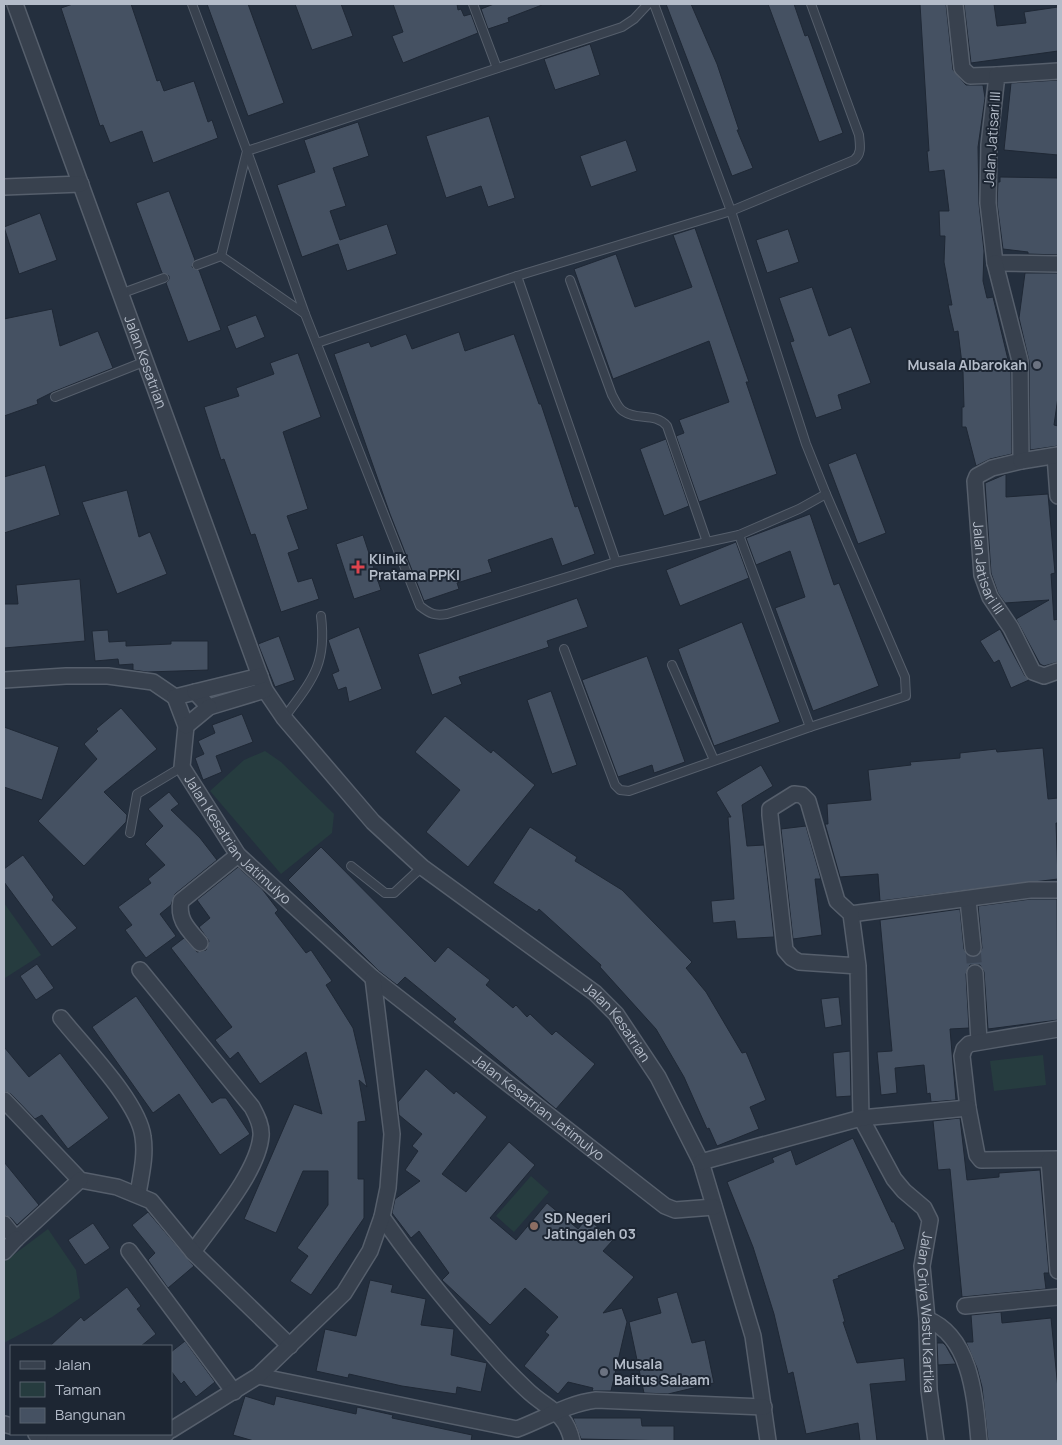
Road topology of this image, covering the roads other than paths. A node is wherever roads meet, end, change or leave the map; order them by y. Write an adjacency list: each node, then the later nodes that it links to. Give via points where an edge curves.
1 (15, 4): 12 (street, Jalan Kesatrian)
2 (192, 4): 11 (lane)
3 (473, 4): 8 (lane)
4 (648, 4): 8 (lane, via 622,27)
5 (654, 4): 14 (lane)
6 (811, 4): 14 (lane, via 859,135 858,157)
7 (955, 4): 10 (street, via 962,68 970,76)
8 (497, 68): 11 (lane)
9 (1058, 70): 10 (street, Jalan Jatisari III)
10 (997, 75): 16 (street, Jalan Jatisari III, via 988,203)
11 (247, 151): 15 (lane); 23 (lane)
12 (81, 184): 13 (street); 22 (street, Jalan Kesatrian)
13 (4, 187)
14 (731, 211): 19 (lane); 29 (lane, via 806,444)
15 (221, 256): 18 (lane); 23 (lane)
16 (995, 263): 17 (street); 28 (street, Jalan Jatisari III, via 1020,362)
17 (1058, 264)
18 (197, 265)
19 (517, 276): 24 (lane); 33 (lane)
20 (164, 278): 22 (lane)
21 (570, 280): 32 (lane, via 618,405 624,412 657,418 667,426)
22 (120, 294): 25 (street, Jalan Kesatrian)
23 (305, 314): 24 (lane)
24 (317, 343): 33 (lane, via 420,606 430,614 447,614)
25 (146, 361): 26 (lane); 39 (street, Jalan Kesatrian)
26 (54, 397)
27 (1057, 456): 28 (street, Jalan Jatisari III); 30 (street, Jalan Jatisari III)
28 (1021, 461): 37 (street, Jalan Jatisari III, via 992,468 977,476 979,561 990,597 1011,628 1033,672 1044,676)
29 (826, 494): 31 (lane); 45 (lane, via 907,689 906,696 897,701)
30 (1058, 496)
31 (739, 535): 32 (lane); 45 (lane)
32 (707, 542): 33 (lane)
33 (616, 562)
34 (321, 616): 43 (lane, via 324,641 314,676)
35 (564, 649): 46 (lane, via 615,785 620,790 629,791)
36 (672, 665): 46 (lane)
37 (1058, 671)
38 (4, 680): 41 (street, via 108,676 153,682)
39 (262, 683): 40 (street); 42 (street); 43 (street, Jalan Kesatrian)
40 (195, 692): 41 (street); 42 (street)
41 (175, 697): 44 (street, Jalan Kesatrian Jatimulyo)
42 (209, 707): 44 (street)
43 (284, 718): 51 (street, Jalan Kesatrian, via 373,822)
44 (186, 726): 47 (street, Jalan Kesatrian Jatimulyo)
45 (810, 727): 46 (lane)
46 (714, 760)
47 (182, 767): 48 (lane, via 137,794); 49 (street, Jalan Kesatrian Jatimulyo)
48 (130, 833)
49 (238, 855): 55 (street, via 181,901 182,922); 60 (street, Jalan Kesatrian Jatimulyo)
50 (351, 866): 51 (lane, via 385,894 394,893)
51 (422, 866): 68 (street, Jalan Kesatrian, via 594,993 616,1014 658,1077)
52 (1058, 890): 53 (street, via 1030,890)
53 (968, 900): 54 (street); 56 (street)
54 (851, 914): 57 (street, Jalan Griya Wastu Kartika); 57 (street, via 837,901 808,801 802,795 794,794 770,809 785,950 800,962)
55 (200, 943)
56 (972, 948)
57 (858, 966): 66 (street, Jalan Griya Wastu Kartika)
58 (140, 970): 77 (street, via 252,1107 261,1134 257,1156 248,1173)
59 (975, 973): 63 (street)
60 (372, 978): 71 (street, Jalan Kesatrian Jatimulyo, via 665,1206 675,1210); 72 (street, via 392,1134)
61 (61, 1018): 70 (street, via 133,1108 143,1136 144,1159)
62 (1058, 1029): 63 (street)
63 (979, 1042): 65 (street, via 966,1045 962,1056)
64 (4, 1100): 69 (street)
65 (968, 1108): 66 (street); 67 (street, via 977,1155 981,1160)
66 (860, 1118): 68 (street); 81 (street, Jalan Griya Wastu Kartika, via 894,1179 924,1208 930,1220 922,1266)
67 (1054, 1160): 78 (street)
68 (701, 1162): 71 (street, Jalan Kesatrian)
69 (80, 1180): 70 (street); 74 (street)
70 (138, 1194): 77 (street, via 151,1201)
71 (714, 1207): 85 (street, Jalan Kesatrian, via 753,1336)
72 (382, 1217): 82 (street, via 370,1251 355,1278 332,1307); 86 (street, via 407,1253 486,1347 527,1390)
73 (4, 1224): 74 (street)
74 (16, 1239): 76 (street)
75 (129, 1251): 84 (street)
76 (4, 1252)
77 (193, 1252): 82 (street)
78 (1058, 1272)
79 (1058, 1297): 80 (street)
80 (965, 1306)
81 (927, 1319): 91 (street, Jalan Griya Wastu Kartika, via 929,1390); 95 (street, via 952,1335 961,1351 969,1377)
82 (290, 1346): 83 (street)
83 (258, 1376): 84 (street); 86 (street, via 517,1429)
84 (234, 1392): 87 (street)
85 (764, 1407): 86 (street, via 596,1400); 94 (street, Jalan Kesatrian)
86 (555, 1410): 93 (street, via 566,1423)
87 (172, 1429)
88 (39, 1435): 90 (street)
89 (164, 1435): 92 (street, via 149,1441)
90 (54, 1440): 92 (street, via 91,1437)
91 (940, 1440)
92 (131, 1441)
93 (572, 1441)
94 (768, 1441)
95 (979, 1441)

